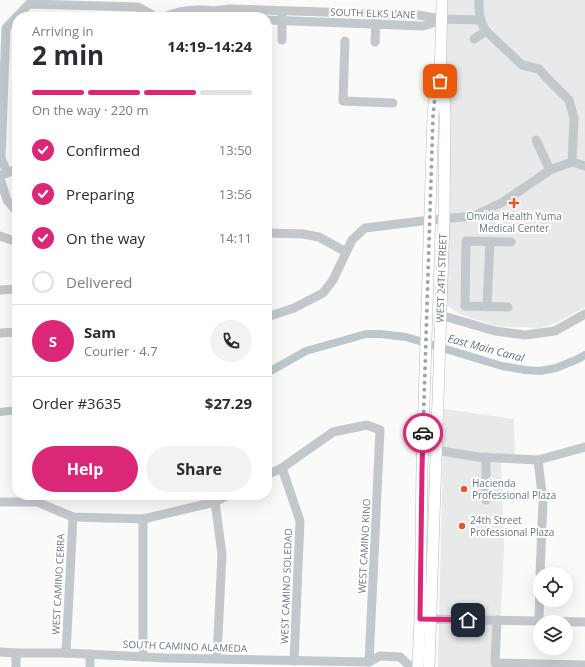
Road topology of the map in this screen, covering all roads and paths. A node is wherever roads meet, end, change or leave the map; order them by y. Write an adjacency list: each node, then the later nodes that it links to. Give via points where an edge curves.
1 (442, 0): 10 (main road, WEST 24TH STREET)
2 (479, 0): 12 (street)
3 (282, 10): 8 (street, SOUTH ELKS LANE, via 230,9); 9 (street, SOUTH ELKS LANE); 13 (street)
4 (21, 12): 5 (street, via 29,4 138,7)
5 (147, 12)
6 (182, 12): 7 (street, SOUTH ELKS LANE)
7 (202, 12)
8 (220, 12)
9 (376, 13): 10 (street, SOUTH ELKS LANE); 15 (street)
10 (441, 19): 12 (street); 15 (street, SOUTH ELKS LANE, via 423,26); 21 (main road, WEST 24TH STREET)
11 (272, 20): 13 (street, SOUTH ELKS LANE)
12 (480, 20): 16 (street)
13 (282, 21): 15 (street, SOUTH ELKS LANE); 18 (street)
14 (12, 22): 28 (street, via 6,28)
15 (376, 24): 20 (street)
16 (486, 31): 17 (street); 24 (street, via 522,65 539,69 569,100 574,118)
17 (474, 39)
18 (282, 40)
19 (345, 41): 22 (street, via 343,101)
20 (375, 42)
21 (440, 81): 30 (main road, WEST 24TH STREET, via 433,116); 31 (main road, WEST 24TH STREET, via 445,115)
22 (393, 103)
23 (536, 140): 26 (street)
24 (572, 162): 25 (street); 26 (street)
25 (585, 166)
26 (550, 170): 31 (street, via 503,202 474,216)
27 (12, 171): 28 (street)
28 (2, 176): 29 (street, via 7,200)
29 (12, 206)
30 (430, 220): 31 (street); 37 (street, via 365,228 352,240); 47 (main road, WEST 24TH STREET)
31 (444, 220): 43 (main road, WEST 24TH STREET)
32 (272, 233): 37 (street, via 319,237)
33 (0, 236): 34 (street)
34 (12, 240)
35 (490, 241): 36 (street); 40 (street); 40 (street, via 466,240 465,306)
36 (511, 242)
37 (346, 252): 44 (street, via 333,280 323,293)
38 (12, 289): 39 (street)
39 (0, 290)
40 (487, 307): 41 (street)
41 (508, 307)
42 (585, 314): 43 (street, via 556,331 525,335 495,331)
43 (440, 315): 49 (main road, WEST 24TH STREET)
44 (272, 316)
45 (12, 333): 46 (street)
46 (0, 334)
47 (425, 395): 49 (main road, via 429,406 428,442); 61 (main road, WEST 24TH STREET, via 422,469)
48 (585, 447): 51 (street)
49 (435, 450): 50 (street); 61 (main road, WEST 24TH STREET)
50 (486, 457): 51 (street); 55 (street)
51 (538, 460): 60 (street, via 543,502)
52 (282, 468): 53 (street); 72 (street, WEST CAMINO SOLEDAD, via 300,521); 77 (street, WEST CAMINO KINO, via 334,432 367,425 380,430)
53 (272, 473)
54 (218, 500): 57 (street)
55 (486, 500)
56 (0, 502): 58 (street, via 37,502)
57 (214, 502): 59 (street); 71 (street, via 222,554)
58 (73, 517): 59 (street); 68 (street, WEST CAMINO CERRA)
59 (143, 519): 70 (street)
60 (540, 567)
61 (425, 619): 62 (street); 79 (main road, WEST 24TH STREET)
62 (497, 620): 63 (street); 78 (street, via 495,663)
63 (533, 621)
64 (573, 622): 65 (street)
65 (585, 622)
66 (0, 652): 67 (street, SOUTH CAMINO ALAMEDA)
67 (16, 653): 68 (street, SOUTH CAMINO ALAMEDA); 80 (street)
68 (66, 653): 69 (street, SOUTH CAMINO ALAMEDA)
69 (90, 654): 70 (street, SOUTH CAMINO ALAMEDA); 81 (street)
70 (143, 657): 73 (street, SOUTH CAMINO ALAMEDA)
71 (217, 658): 74 (street, SOUTH CAMINO ALAMEDA); 75 (street, SOUTH CAMINO ALAMEDA)
72 (294, 661): 75 (street, SOUTH CAMINO ALAMEDA); 76 (street, SOUTH CAMINO ALAMEDA)
73 (165, 662): 74 (street, SOUTH CAMINO ALAMEDA)
74 (190, 663)
75 (263, 663)
76 (334, 664): 77 (street, SOUTH CAMINO ALAMEDA)
77 (373, 665): 79 (street, SOUTH CAMINO ALAMEDA, via 380,656 400,657)
78 (585, 665)
79 (418, 666)
80 (16, 667)
81 (90, 667)

